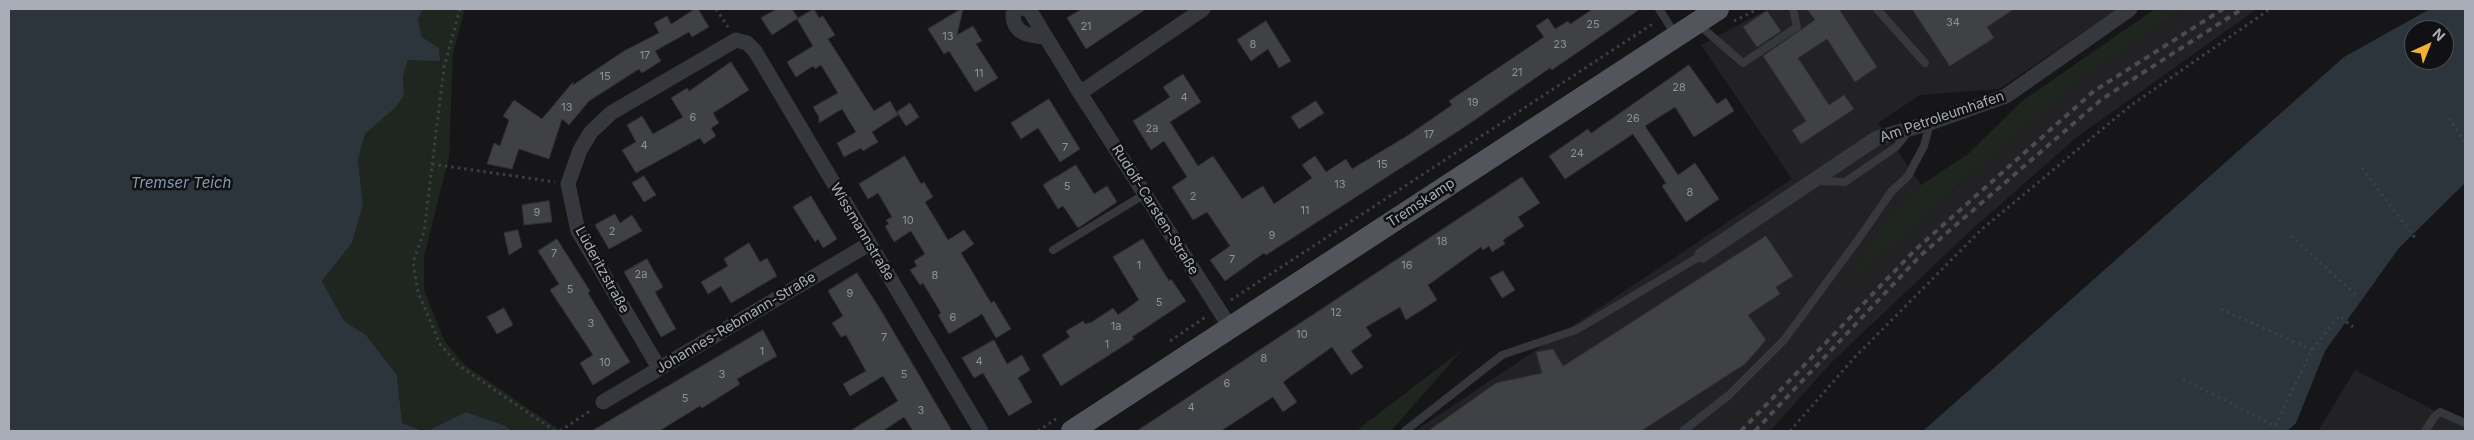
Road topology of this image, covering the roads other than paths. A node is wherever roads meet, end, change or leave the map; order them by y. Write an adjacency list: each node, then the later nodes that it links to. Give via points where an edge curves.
1 (1018, 9): 11 (street, via 1013,14 1013,23 1019,30 1029,36)
2 (1026, 9): 11 (street, Rudolf-Carsten-Straße)
3 (1203, 9): 13 (street)
4 (1659, 9): 10 (lane)
5 (1718, 9): 9 (main road, Tremskamp)
6 (1793, 9): 9 (lane, via 1797,27 1743,63)
7 (1878, 9): 12 (lane)
8 (2130, 9): 14 (street, Am Petroleumhafen, via 2006,96)
9 (1696, 22): 10 (main road, Tremskamp)
10 (1671, 27): 20 (main road, Tremskamp)
11 (1046, 37): 13 (street, Rudolf-Carsten-Straße)
12 (1925, 63)
13 (1080, 93): 16 (street, Rudolf-Carsten-Straße)
14 (1930, 123): 19 (street, Am Petroleumhafen, via 1877,138); 27 (lane, via 1924,146 1908,176 1891,192 1784,340 1729,395)
15 (568, 184): 17 (street, Wissmannstraße, via 580,150 591,132 611,113 736,40 755,50); 21 (street, Lüderitzstraße, via 578,231)
16 (1145, 194): 18 (lane); 20 (street, Rudolf-Carsten-Straße)
17 (869, 244): 21 (street, Johannes-Rebmann-Straße); 25 (street, Wissmannstraße)
18 (1053, 250)
19 (1700, 255): 26 (lane, via 1576,330 1502,355)
20 (1224, 318): 23 (main road, Tremskamp, via 1122,397)
21 (659, 368): 22 (street, Johannes-Rebmann-Straße)
22 (603, 402)
23 (1067, 423)
24 (2465, 423): 28 (lane, via 2440,412)
25 (982, 431)
26 (1405, 431)
27 (1683, 431)
28 (2425, 431)

